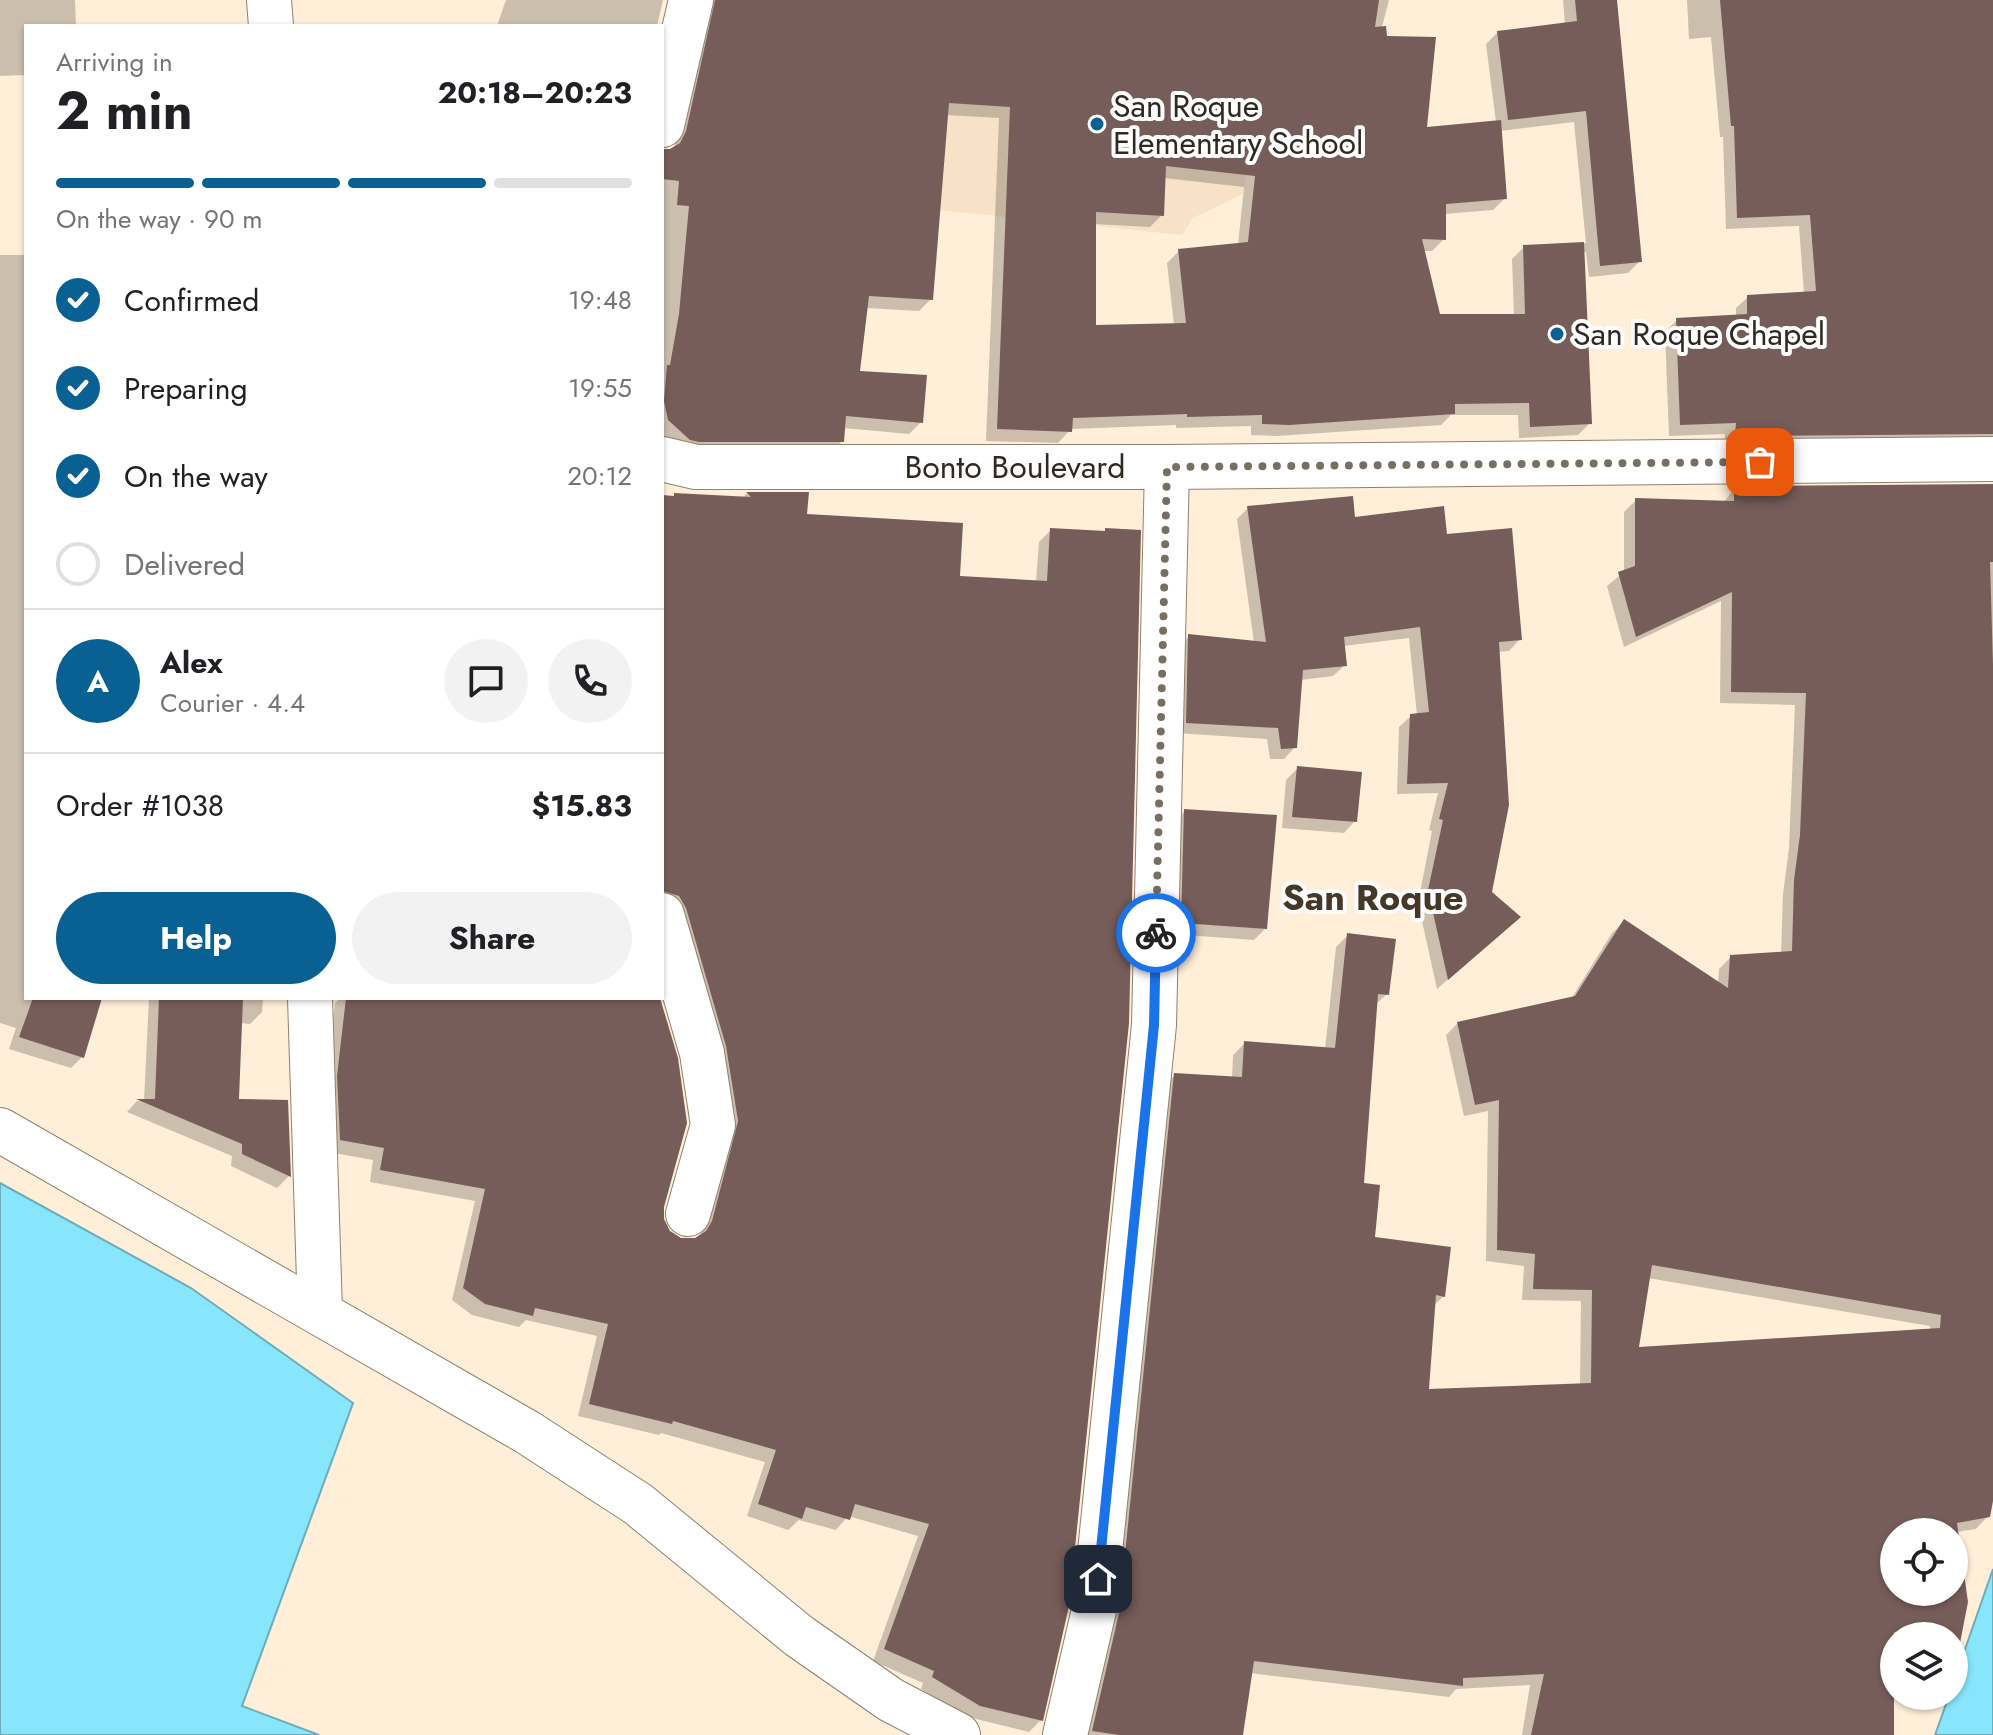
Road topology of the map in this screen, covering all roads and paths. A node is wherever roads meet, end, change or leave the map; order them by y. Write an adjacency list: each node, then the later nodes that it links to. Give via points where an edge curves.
1 (269, 0): 3 (street)
2 (691, 0): 4 (street)
3 (271, 24)
4 (664, 116)
5 (664, 459): 7 (street, Bonto Boulevard, via 696,467)
6 (1993, 459): 7 (street, Bonto Boulevard)
7 (1167, 467): 14 (street, via 1154,1025 1094,1610)
8 (664, 922): 11 (street, via 702,1053 713,1125)
9 (310, 1000): 12 (street)
10 (0, 1130): 12 (street)
11 (688, 1214)
12 (320, 1312): 13 (street, via 527,1432 638,1504 799,1636 891,1700)
13 (958, 1735)
14 (1065, 1735)

